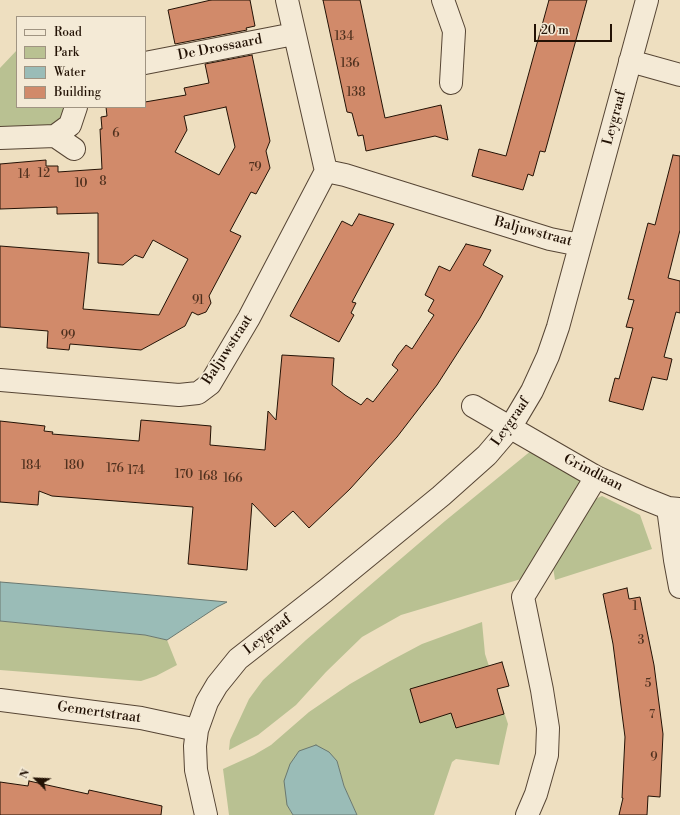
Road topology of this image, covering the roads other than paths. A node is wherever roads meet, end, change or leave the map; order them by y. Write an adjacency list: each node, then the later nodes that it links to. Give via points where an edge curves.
1 (287, 0): 4 (street)
2 (443, 0): 8 (street, via 454,31)
3 (647, 0): 5 (street, Leygraaf)
4 (294, 34): 6 (street, De Drossaard); 13 (street)
5 (630, 61): 7 (street); 14 (street, Leygraaf)
6 (146, 63)
7 (680, 75)
8 (451, 83)
9 (76, 108): 10 (street, via 70,125)
10 (55, 136): 11 (street); 12 (street)
11 (0, 138)
12 (74, 149)
13 (326, 171): 14 (street, Baljuwstraat, via 550,239); 15 (street, Baljuwstraat, via 249,318 210,384 198,393 179,395)
14 (580, 245): 17 (street, Leygraaf, via 548,356 532,391)
15 (0, 380)
16 (473, 406): 17 (street, Grindlaan)
17 (510, 428): 18 (street, Grindlaan); 22 (street, Leygraaf, via 487,455 441,496 238,659 207,702)
18 (596, 477): 19 (street, Grindlaan, via 643,498); 24 (street, via 523,597 548,728 546,755 536,794)
19 (674, 508): 20 (street, via 675,560)
20 (680, 587)
21 (0, 700): 22 (street, Gemertstraat, via 141,718)
22 (197, 730): 23 (street, Leygraaf, via 196,770)
23 (206, 815)
24 (527, 815)

